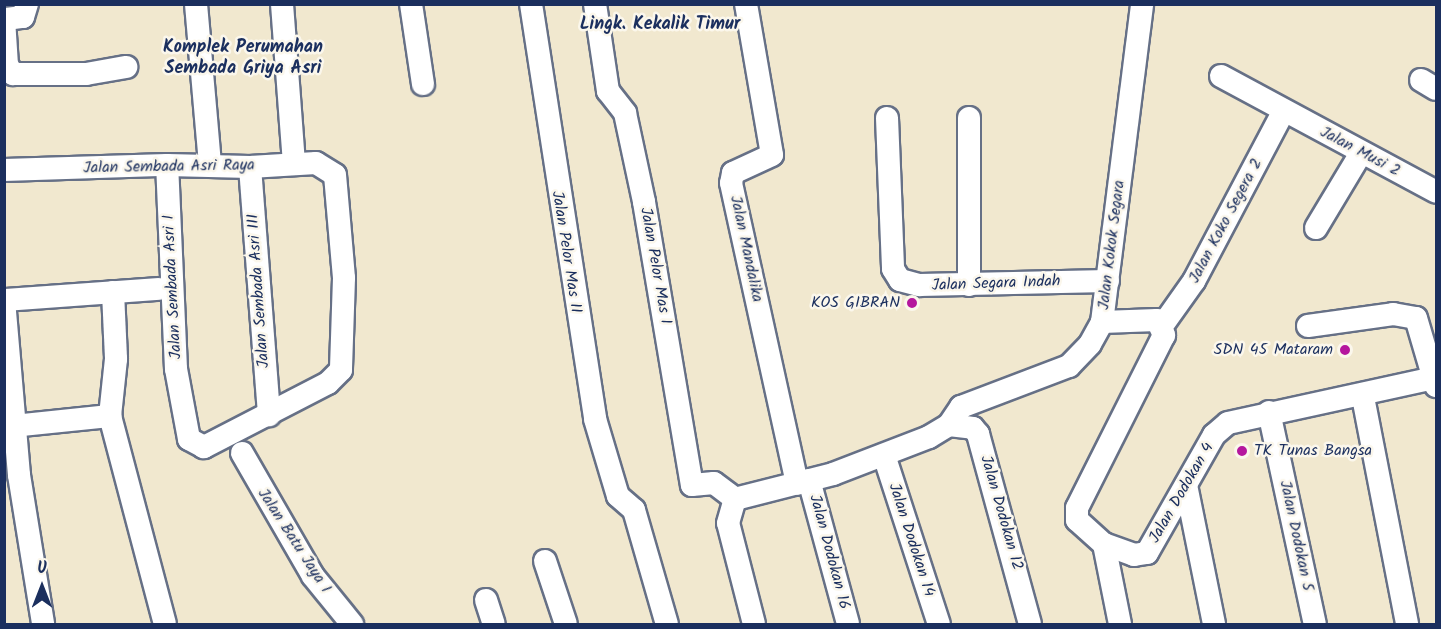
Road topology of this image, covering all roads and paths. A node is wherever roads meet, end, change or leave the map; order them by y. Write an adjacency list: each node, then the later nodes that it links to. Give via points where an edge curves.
1 (27, 4): 9 (street, via 26,15)
2 (196, 4): 19 (street)
3 (282, 4): 17 (street)
4 (411, 4): 12 (street)
5 (531, 4): 52 (street, Jalan Pelor Mas II, via 581,345 618,496 634,510)
6 (595, 4): 43 (street, Jalan Pelor Mas I, via 608,91 625,113 644,202 692,485 714,483)
7 (746, 4): 41 (street, Jalan Mandalika, via 772,158 733,173 731,183)
8 (1142, 4): 24 (street, Jalan Kokok Segara)
9 (5, 19): 10 (street, via 7,65 13,74 74,75)
10 (126, 67)
11 (1221, 76): 13 (street, Jalan Musi 2)
12 (423, 84)
13 (1283, 111): 16 (street, Jalan Musi 2); 31 (street, Jalan Koko Segera 2, via 1194,281)
14 (887, 118): 25 (street, Jalan Segara Indah, via 894,269 905,284)
15 (969, 118): 25 (street)
16 (1360, 153): 22 (street, Jalan Musi 2); 23 (street)
17 (294, 163): 20 (street, Jalan Sembada Asri Raya); 35 (street, Jalan Sembada Asri Raya, via 332,170 344,278 343,364 328,383)
18 (167, 165): 19 (street, Jalan Sembada Asri Raya); 21 (street, Jalan Sembada Asri Raya); 35 (street, Jalan Sembada Asri I, via 182,409 189,439 201,447)
19 (210, 165): 20 (street, Jalan Sembada Asri Raya)
20 (250, 167): 35 (street, Jalan Sembada Asri III)
21 (4, 170)
22 (1437, 192)
23 (1316, 228)
24 (1108, 281): 25 (street, Jalan Segara Indah); 29 (street, Jalan Kokok Segara)
25 (969, 285)
26 (159, 289): 27 (street)
27 (113, 292): 28 (street); 36 (street, via 116,359)
28 (4, 300): 38 (street)
29 (1102, 322): 31 (street, via 1146,319); 37 (street, Jalan Kokok Segara, via 1069,366 976,398 961,406)
30 (1308, 326): 32 (street, via 1393,314 1416,318)
31 (1163, 331): 44 (street, Jalan Koko Segera 2, via 1080,500 1077,520)
32 (1436, 382): 33 (street, Jalan Dodokan 4)
33 (1363, 397): 34 (street, Jalan Dodokan 4); 60 (street)
34 (1269, 412): 42 (street, Jalan Dodokan 4, via 1221,428); 59 (street, Jalan Dodokan 5)
35 (269, 415)
36 (110, 416): 38 (street); 48 (street)
37 (949, 425): 40 (street, Jalan Kokok Segara); 56 (street, Jalan Dodokan 12, via 973,428 978,434)
38 (13, 426): 47 (street)
39 (242, 453): 49 (street, Jalan Batu Jaya I, via 313,576)
40 (884, 455): 41 (street, Jalan Kokok Segara); 55 (street, Jalan Dodokan 14)
41 (803, 482): 43 (street, Jalan Kokok Segara); 54 (street, Jalan Dodokan 16)
42 (1186, 485): 44 (street, Jalan Dodokan 4, via 1147,553 1134,555); 58 (street)
43 (735, 499): 53 (street, via 728,512 730,538)
44 (1104, 544): 57 (street)
45 (545, 561): 51 (street)
46 (486, 600): 50 (street)
47 (43, 624)
48 (165, 624)
49 (352, 624)
50 (494, 624)
51 (566, 624)
52 (667, 624)
53 (754, 624)
54 (848, 624)
55 (939, 624)
56 (1030, 624)
57 (1120, 624)
58 (1214, 624)
59 (1315, 624)
60 (1407, 624)

